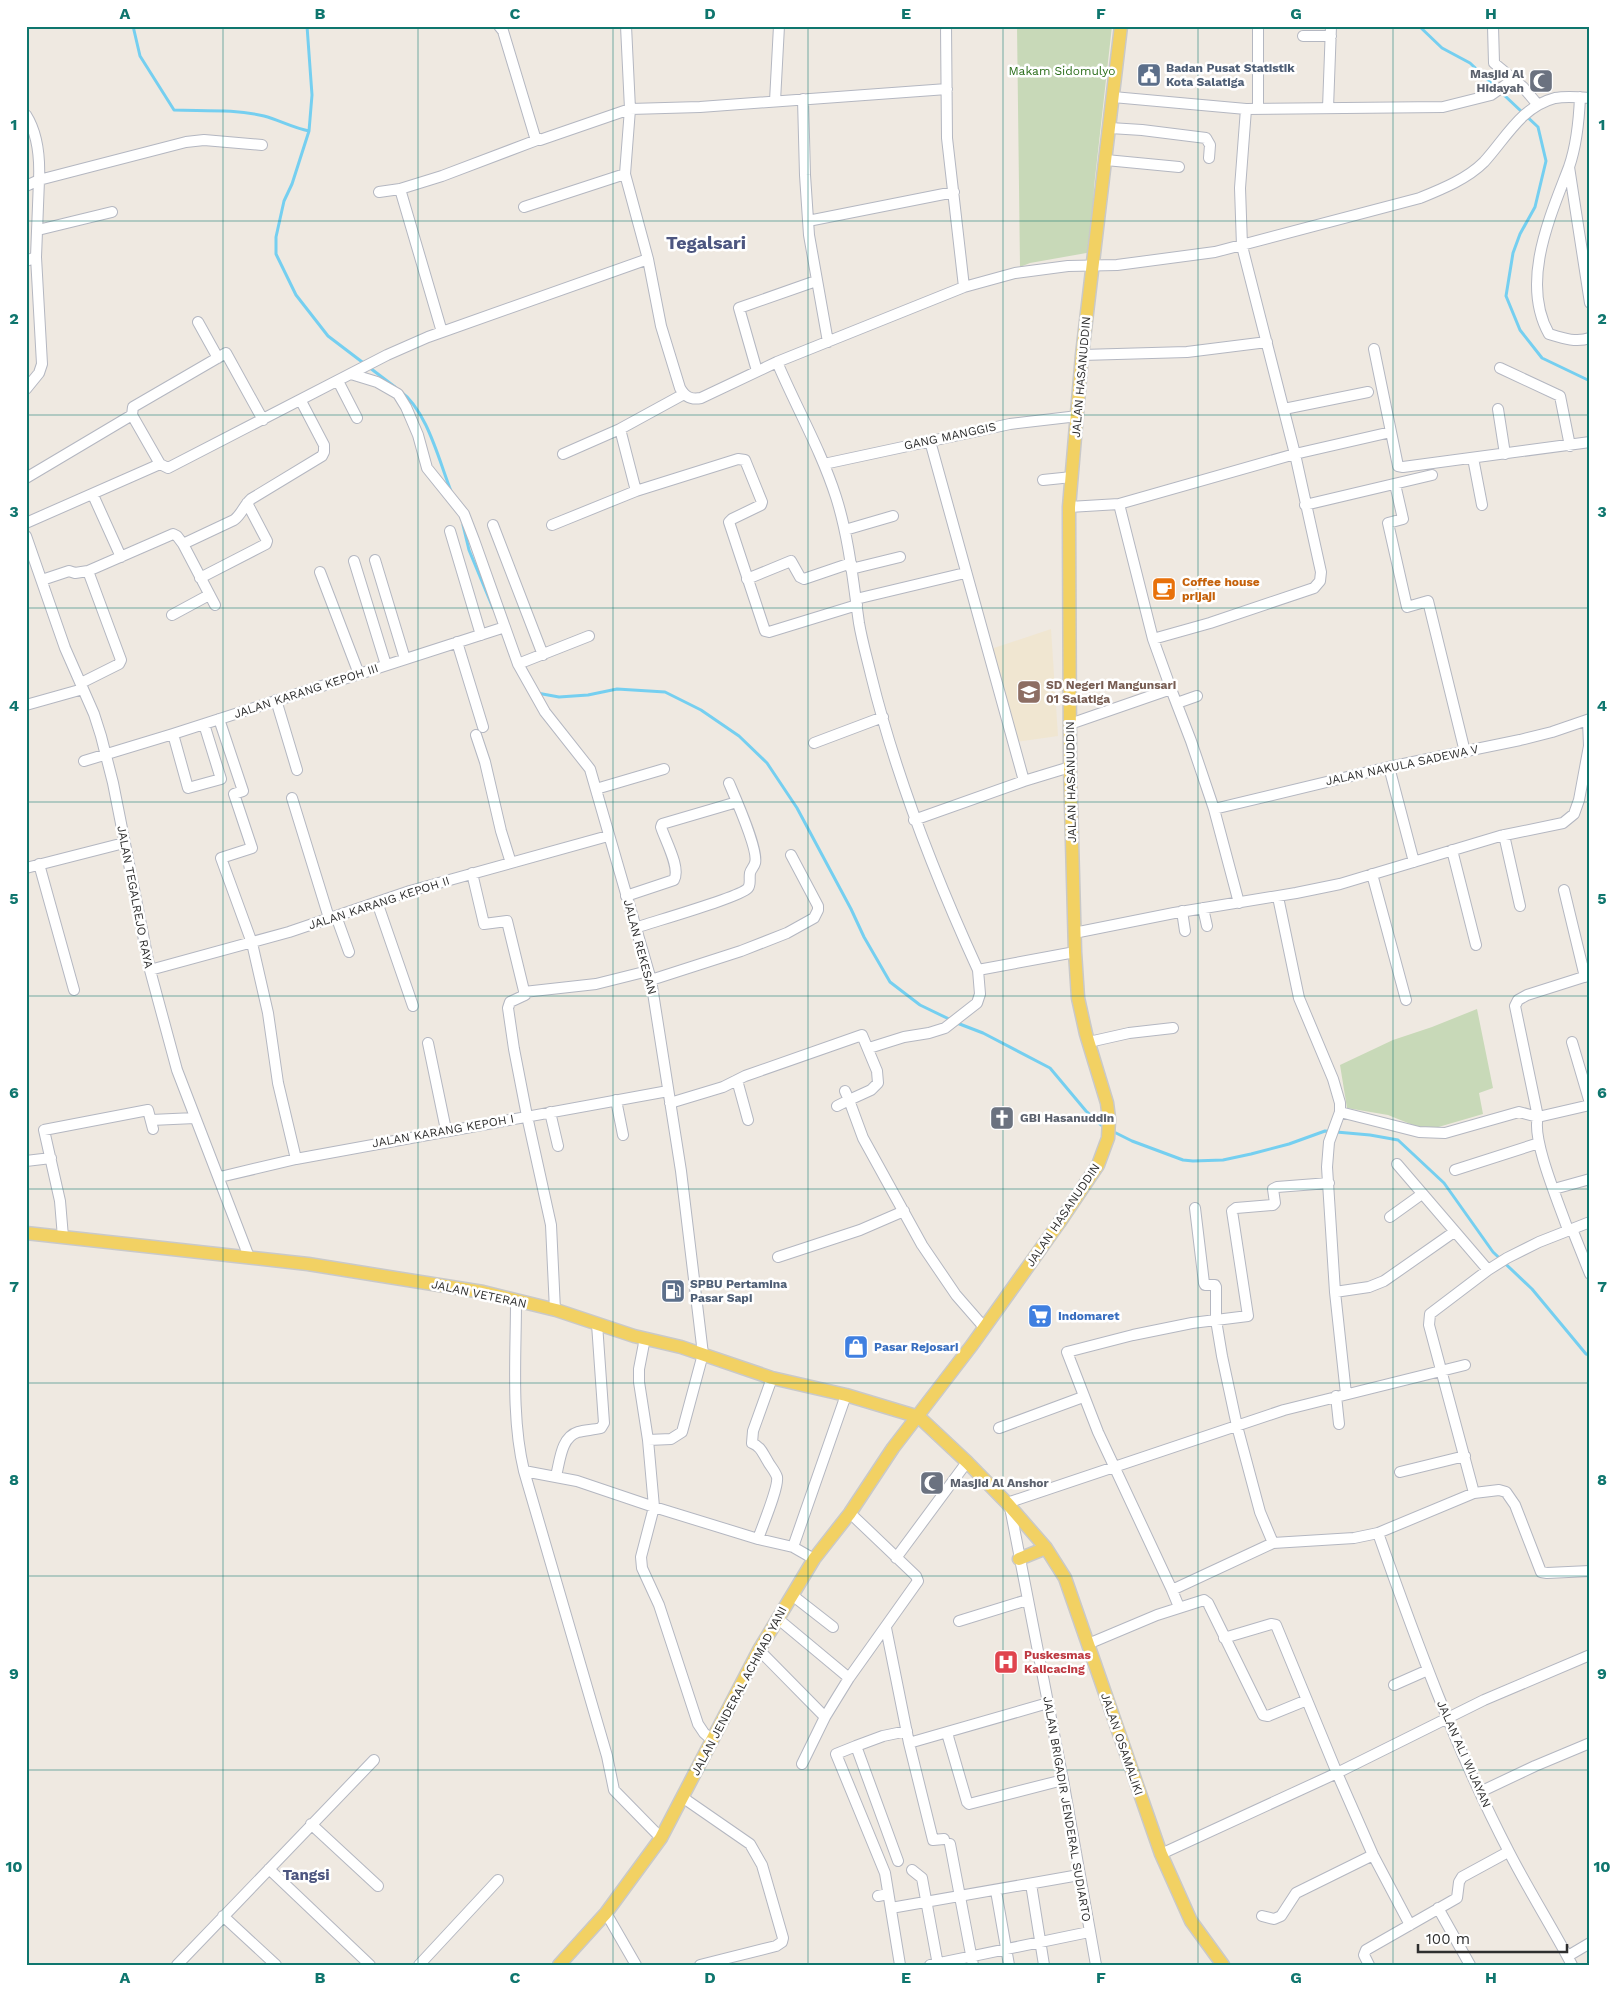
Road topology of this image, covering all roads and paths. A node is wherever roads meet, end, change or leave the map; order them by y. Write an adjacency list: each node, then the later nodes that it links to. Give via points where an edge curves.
1 (499, 26): 23 (street)
2 (626, 26): 18 (street)
3 (779, 26): 15 (street)
4 (946, 26): 11 (street)
5 (1121, 26): 12 (main road, JALAN HASANUDDIN)
6 (1258, 26): 20 (street)
7 (1492, 27): 10 (street, via 1494,63)
8 (1331, 31): 9 (street); 17 (street)
9 (1303, 36)
10 (1514, 79): 16 (street); 17 (street, via 1491,95 1443,107)
11 (947, 89): 14 (street); 34 (street, via 947,138)
12 (1113, 97): 19 (street); 22 (main road, JALAN HASANUDDIN)
13 (1585, 98): 16 (street, via 1556,98); 28 (street)
14 (804, 99): 15 (street); 37 (street)
15 (775, 101): 18 (street)
16 (1538, 105): 39 (street, via 1516,122 1483,163 1442,189 1396,206)
17 (1328, 108): 20 (street)
18 (630, 109): 23 (street); 29 (street)
19 (1246, 109): 20 (street); 39 (street, via 1240,188)
20 (1258, 109)
21 (26, 115): 30 (street, via 33,127 40,163)
22 (1110, 128): 25 (street, via 1206,138 1210,145); 26 (main road, JALAN HASANUDDIN)
23 (537, 140): 32 (street)
24 (262, 146): 30 (street, via 204,140 186,142)
25 (1209, 158)
26 (1106, 160): 27 (street); 42 (main road, JALAN HASANUDDIN)
27 (1179, 167)
28 (1570, 167): 45 (street); 48 (street, via 1547,228 1536,279 1543,323 1549,334 1566,339)
29 (625, 174): 35 (street); 41 (street)
30 (39, 180): 31 (street); 38 (street)
31 (26, 186)
32 (400, 189): 33 (street); 47 (street)
33 (380, 192)
34 (954, 192): 37 (street); 44 (street)
35 (524, 207)
36 (112, 212): 38 (street)
37 (808, 221): 43 (street)
38 (38, 230): 40 (street)
39 (1242, 246): 42 (street); 50 (street)
40 (31, 259): 59 (street, via 42,364)
41 (648, 259): 47 (street); 61 (street, via 661,326)
42 (1093, 266): 44 (street, via 1015,273); 52 (main road, JALAN HASANUDDIN)
43 (816, 281): 49 (street); 57 (street, via 739,308)
44 (964, 287): 49 (street)
45 (1590, 303)
46 (198, 322): 53 (street)
47 (442, 332): 56 (street)
48 (1590, 338)
49 (828, 342): 54 (street)
50 (1267, 342): 52 (street, via 1187,352); 63 (street)
51 (1374, 349): 70 (street)
52 (1082, 355): 66 (main road, JALAN HASANUDDIN)
53 (218, 358): 65 (street, via 133,407); 68 (street, via 226,353)
54 (777, 362): 57 (street); 79 (street)
55 (1500, 368): 73 (street, via 1560,396)
56 (355, 372): 58 (street); 115 (street, JALAN REKESAN, via 398,394 406,406 427,468 464,514)
57 (757, 372): 61 (street, via 701,398 693,400)
58 (338, 381): 62 (street); 67 (street)
59 (26, 389)
60 (1368, 392): 63 (street)
61 (684, 394): 69 (street)
62 (301, 400): 68 (street); 87 (street, via 324,445 322,456)
63 (1284, 409): 75 (street)
64 (1498, 410): 76 (street)
65 (132, 415): 78 (street); 82 (street)
66 (1078, 416): 71 (street, GANG MANGGIS, via 1010,424); 81 (main road, JALAN HASANUDDIN)
67 (357, 418)
68 (263, 420): 78 (street, via 170,467)
69 (620, 429): 74 (street); 85 (street)
70 (1391, 432): 75 (street); 77 (street, via 1398,466)
71 (930, 441): 79 (street, GANG MANGGIS); 107 (street)
72 (1590, 442): 73 (street)
73 (1570, 446): 76 (street)
74 (563, 454)
75 (1295, 454): 88 (street); 89 (street)
76 (1505, 454): 77 (street)
77 (1474, 458): 90 (street)
78 (160, 464): 86 (street)
79 (824, 464): 96 (street)
80 (1432, 475): 84 (street)
81 (1072, 477): 83 (street); 91 (main road, JALAN HASANUDDIN)
82 (26, 478)
83 (1043, 480)
84 (1395, 484): 89 (street); 140 (street, via 1403,519 1388,523 1407,607 1428,602)
85 (636, 491): 95 (street); 109 (street, via 738,459 745,460 761,506 729,522)
86 (93, 495): 93 (street); 101 (street)
87 (247, 503): 99 (street, via 234,520); 108 (street, via 266,544)
88 (1118, 504): 91 (street); 118 (street)
89 (1306, 505): 118 (street, via 1321,572 1320,581 1314,588 1210,623)
90 (1482, 505)
91 (1069, 507): 135 (main road, JALAN HASANUDDIN)
92 (893, 516): 96 (street)
93 (26, 523)
94 (493, 525): 120 (street)
95 (552, 525)
96 (845, 530): 104 (street)
97 (450, 531): 116 (street)
98 (26, 536): 110 (street, JALAN TEGALREJO RAYA)
99 (183, 544): 101 (street, via 173,534); 108 (street)
100 (900, 556): 104 (street)
101 (121, 557): 105 (street)
102 (375, 560): 121 (street)
103 (354, 561): 123 (street)
104 (851, 566): 109 (street, via 804,579 791,561); 112 (street)
105 (88, 571): 110 (street, via 69,571); 125 (street, via 121,660)
106 (320, 572): 124 (street)
107 (965, 573): 112 (street); 147 (street)
108 (200, 578): 111 (street)
109 (747, 579): 112 (street, via 767,632)
110 (42, 580): 125 (street, JALAN TEGALREJO RAYA)
111 (209, 595): 113 (street); 114 (street)
112 (857, 602): 131 (street)
113 (215, 605)
114 (172, 615)
115 (500, 628): 116 (street, JALAN KARANG KEPOH III); 122 (street, JALAN REKESAN)
116 (481, 634): 119 (street, JALAN KARANG KEPOH III)
117 (589, 636): 120 (street)
118 (1153, 638): 126 (street)
119 (457, 642): 121 (street, JALAN KARANG KEPOH III); 136 (street)
120 (543, 655): 122 (street)
121 (405, 659): 123 (street, JALAN KARANG KEPOH III)
122 (518, 664): 149 (street, JALAN REKESAN, via 545,712 590,769)
123 (386, 666): 124 (street, JALAN KARANG KEPOH III)
124 (359, 674): 128 (street, JALAN KARANG KEPOH III)
125 (82, 686): 130 (street); 141 (street, JALAN TEGALREJO RAYA)
126 (1171, 689): 129 (street); 135 (street)
127 (1197, 696): 129 (street)
128 (276, 700): 132 (street, JALAN KARANG KEPOH III); 146 (street)
129 (1177, 703): 152 (street)
130 (26, 705)
131 (883, 717): 139 (street); 153 (street)
132 (219, 719): 134 (street, JALAN KARANG KEPOH III); 178 (street, via 243,791 234,794 252,848 222,858)
133 (1589, 720): 140 (street, JALAN NAKULA SADEWA V); 154 (street, via 1589,746 1580,800 1574,814 1564,823)
134 (204, 724): 137 (street, JALAN KARANG KEPOH III); 137 (street, via 221,779 188,788)
135 (1070, 724): 143 (main road, JALAN HASANUDDIN)
136 (483, 727)
137 (173, 734): 141 (street, JALAN KARANG KEPOH III)
138 (476, 735): 160 (street)
139 (814, 744)
140 (1465, 752): 144 (street, JALAN NAKULA SADEWA V)
141 (106, 754): 142 (street, JALAN KARANG KEPOH III); 156 (street, JALAN TEGALREJO RAYA)
142 (84, 761)
143 (1070, 767): 147 (street); 177 (main road, JALAN HASANUDDIN)
144 (1389, 767): 152 (street, JALAN NAKULA SADEWA V); 159 (street)
145 (664, 769): 149 (street)
146 (297, 770)
147 (1024, 781): 153 (street)
148 (730, 783): 151 (street)
149 (596, 789): 155 (street, JALAN REKESAN)
150 (292, 798): 173 (street)
151 (737, 802): 166 (street, via 662,824 676,876 674,880); 175 (street, via 755,855 747,889 725,900)
152 (1214, 809): 169 (street)
153 (914, 820): 183 (street)
154 (1504, 835): 157 (street); 170 (street)
155 (608, 836): 160 (street, JALAN KARANG KEPOH II); 166 (street, JALAN REKESAN)
156 (124, 843): 161 (street); 182 (street, JALAN TEGALREJO RAYA)
157 (1452, 850): 159 (street); 179 (street)
158 (791, 855): 184 (street, via 818,906 814,918 742,951)
159 (1414, 862): 164 (street)
160 (511, 863): 163 (street, JALAN KARANG KEPOH II)
161 (39, 864): 162 (street); 186 (street)
162 (26, 868)
163 (472, 873): 168 (street, JALAN KARANG KEPOH II); 187 (street, via 484,924 507,921)
164 (1372, 874): 167 (street); 188 (street)
165 (1564, 890): 185 (street)
166 (626, 896): 175 (street, JALAN REKESAN)
167 (1278, 896): 169 (street); 203 (street, via 1299,998 1338,1094)
168 (377, 902): 173 (street, JALAN KARANG KEPOH II); 189 (street)
169 (1239, 903): 171 (street)
170 (1520, 906)
171 (1203, 908): 172 (street); 174 (street)
172 (1182, 911): 176 (street); 177 (street)
173 (332, 917): 178 (street, JALAN KARANG KEPOH II); 180 (street)
174 (1207, 926)
175 (635, 928): 184 (street, JALAN REKESAN)
176 (1185, 931)
177 (1074, 933): 181 (main road, JALAN HASANUDDIN)
178 (252, 944): 182 (street, JALAN KARANG KEPOH II); 213 (street)
179 (1476, 945)
180 (349, 952)
181 (1075, 952): 183 (street); 191 (main road, JALAN HASANUDDIN, via 1078,998)
182 (150, 970): 205 (street, JALAN TEGALREJO RAYA, via 177,1070)
183 (978, 970): 194 (street, via 980,994 973,1008 944,1028)
184 (649, 976): 187 (street); 196 (street, JALAN REKESAN)
185 (1587, 976): 206 (street, via 1527,995 1515,1002)
186 (74, 990)
187 (524, 992): 204 (street, via 524,996 510,1002 508,1008)
188 (1406, 1000)
189 (413, 1006)
190 (1173, 1028): 191 (street)
191 (1089, 1042): 239 (main road, JALAN HASANUDDIN, via 1109,1119 1108,1138 1098,1166)
192 (1572, 1042): 200 (street)
193 (428, 1043): 208 (street)
194 (869, 1048): 195 (street, via 861,1035); 197 (street, via 878,1083 871,1090)
195 (737, 1080): 199 (street); 207 (street)
196 (668, 1091): 198 (street, JALAN KARANG KEPOH I); 199 (street, JALAN REKESAN)
197 (847, 1095): 201 (street); 223 (street, via 863,1138)
198 (616, 1100): 202 (street, JALAN KARANG KEPOH I); 209 (street)
199 (670, 1103): 241 (street, JALAN REKESAN)
200 (1590, 1104): 206 (street)
201 (837, 1106)
202 (550, 1112): 204 (street, JALAN KARANG KEPOH I); 211 (street)
203 (1340, 1112): 206 (street, via 1428,1134 1445,1133 1520,1112); 219 (street, via 1327,1152)
204 (527, 1116): 208 (street, JALAN KARANG KEPOH I); 236 (street, via 551,1226)
205 (195, 1118): 212 (street, via 152,1125 148,1110 46,1128 44,1132); 217 (street, JALAN TEGALREJO RAYA)
206 (1538, 1118): 210 (street)
207 (748, 1120)
208 (446, 1130): 213 (street, JALAN KARANG KEPOH I)
209 (624, 1135)
210 (1539, 1143): 216 (street); 220 (street)
211 (558, 1146)
212 (51, 1158): 214 (street); 229 (street)
213 (296, 1159): 217 (street, JALAN KARANG KEPOH I)
214 (26, 1161)
215 (1397, 1164): 221 (street)
216 (1455, 1170)
217 (220, 1177): 230 (street, JALAN TEGALREJO RAYA)
218 (1590, 1179): 220 (street)
219 (1329, 1183): 234 (street); 237 (street, via 1277,1187 1273,1189 1273,1205 1232,1211 1249,1314)
220 (1554, 1190): 226 (street)
221 (1422, 1194): 224 (street); 227 (street)
222 (1194, 1208): 237 (street, via 1204,1283 1216,1287)
223 (904, 1211): 231 (street, via 860,1230); 239 (street, via 922,1245 956,1295)
224 (1390, 1217)
225 (1590, 1222): 226 (street)
226 (1570, 1230): 232 (street); 233 (street)
227 (1454, 1232): 232 (street); 234 (street, via 1384,1281 1369,1287)
228 (26, 1233): 229 (main road, JALAN VETERAN)
229 (63, 1237): 230 (main road, JALAN VETERAN)
230 (249, 1257): 235 (main road, JALAN VETERAN, via 433,1283)
231 (778, 1257)
232 (1491, 1268): 243 (street, via 1430,1314 1429,1325)
233 (1590, 1274)
234 (1335, 1292): 246 (street)
235 (516, 1301): 236 (main road, JALAN VETERAN); 256 (street, via 519,1452)
236 (554, 1310): 238 (main road, JALAN VETERAN)
237 (1216, 1320): 247 (street, via 1132,1335 1067,1352); 250 (street)
238 (597, 1324): 240 (main road, JALAN VETERAN); 258 (street, via 604,1423 601,1428 568,1436)
239 (984, 1326): 248 (main road, JALAN HASANUDDIN)
240 (645, 1338): 241 (main road, JALAN VETERAN); 252 (street, via 639,1382)
241 (703, 1354): 244 (main road, JALAN VETERAN); 252 (street, via 682,1432 671,1439)
242 (1465, 1365): 243 (street)
243 (1442, 1370): 246 (street); 253 (street)
244 (772, 1378): 245 (main road, JALAN VETERAN); 264 (street, via 753,1431 752,1443 763,1451 777,1482)
245 (846, 1395): 248 (main road, JALAN VETERAN); 266 (street)
246 (1341, 1395): 249 (street); 250 (street)
247 (1083, 1396): 251 (street); 255 (street)
248 (918, 1417): 254 (main road, JALAN OSAMALIKI); 262 (main road, JALAN JENDERAL ACHMAD YANI)
249 (1339, 1424)
250 (1237, 1426): 255 (street); 265 (street, via 1260,1512)
251 (998, 1428)
252 (648, 1440): 261 (street)
253 (1465, 1456): 257 (street); 259 (street)
254 (968, 1462): 260 (main road, JALAN OSAMALIKI); 268 (street)
255 (1114, 1467): 260 (street); 272 (street)
256 (524, 1471): 258 (street); 304 (street, via 614,1790)
257 (1400, 1472)
258 (556, 1476): 261 (street)
259 (1474, 1493): 263 (street); 271 (street, via 1506,1492 1515,1505 1542,1572)
260 (1008, 1505): 267 (main road, JALAN OSAMALIKI); 270 (street, JALAN BRIGADIR JENDERAL SUDIARTO)
261 (654, 1507): 264 (street); 293 (street, via 640,1557 642,1572 659,1605 698,1724)
262 (850, 1513): 268 (street); 269 (main road, JALAN JENDERAL ACHMAD YANI)
263 (1378, 1533): 265 (street, via 1354,1538); 284 (street, JALAN ALI WIJAYAN)
264 (758, 1539): 266 (street)
265 (1273, 1543): 272 (street)
266 (793, 1547): 269 (street)
267 (1046, 1548): 270 (main road); 281 (main road, JALAN OSAMALIKI, via 1065,1578)
268 (896, 1558): 279 (street, via 918,1581)
269 (814, 1559): 273 (main road, JALAN JENDERAL ACHMAD YANI)
270 (1019, 1559): 274 (street, JALAN BRIGADIR JENDERAL SUDIARTO)
271 (1590, 1571)
272 (1172, 1590): 275 (street)
273 (792, 1595): 276 (main road, JALAN JENDERAL ACHMAD YANI); 278 (street)
274 (1027, 1600): 277 (street); 288 (street, JALAN BRIGADIR JENDERAL SUDIARTO)
275 (1180, 1607): 280 (street, via 1206,1600); 281 (street)
276 (777, 1618): 282 (main road, JALAN JENDERAL ACHMAD YANI); 285 (street)
277 (960, 1621)
278 (833, 1627)
279 (886, 1628): 285 (street); 291 (street)
280 (1224, 1638): 287 (street, via 1264,1716); 287 (street, via 1276,1625)
281 (1088, 1644): 306 (main road, JALAN OSAMALIKI)
282 (759, 1650): 289 (street); 293 (main road, JALAN JENDERAL ACHMAD YANI)
283 (1590, 1655): 290 (street)
284 (1428, 1670): 286 (street); 290 (street, JALAN ALI WIJAYAN)
285 (849, 1678): 289 (street)
286 (1394, 1686)
287 (1307, 1700): 299 (street)
288 (1048, 1703): 292 (street); 300 (street, JALAN BRIGADIR JENDERAL SUDIARTO)
289 (825, 1717): 298 (street)
290 (1448, 1718): 299 (street); 301 (street, JALAN ALI WIJAYAN)
291 (907, 1732): 294 (street); 296 (street)
292 (947, 1733): 294 (street); 300 (street, via 969,1804)
293 (712, 1740): 302 (main road, JALAN JENDERAL ACHMAD YANI)
294 (910, 1743): 318 (street, via 933,1840 947,1842)
295 (1590, 1743): 301 (street)
296 (856, 1746): 308 (street); 316 (street, via 836,1754 883,1866)
297 (374, 1760): 303 (street)
298 (802, 1764)
299 (1337, 1773): 306 (street); 307 (street)
300 (1063, 1780): 311 (street, JALAN BRIGADIR JENDERAL SUDIARTO)
301 (1480, 1792): 305 (street, JALAN ALI WIJAYAN)
302 (682, 1797): 304 (main road, JALAN JENDERAL ACHMAD YANI); 339 (street, via 750,1844 762,1865 783,1938 776,1946)
303 (311, 1824): 309 (street); 314 (street)
304 (660, 1838): 322 (main road, JALAN JENDERAL ACHMAD YANI)
305 (1508, 1852): 321 (street, via 1462,1877 1457,1898); 331 (street, JALAN ALI WIJAYAN)
306 (1161, 1854): 344 (main road, JALAN OSAMALIKI, via 1191,1921)
307 (1373, 1855): 324 (street, via 1296,1893 1281,1916 1274,1919); 325 (street)
308 (898, 1861)
309 (268, 1869): 323 (street); 335 (street)
310 (912, 1870): 319 (street, via 922,1878)
311 (1079, 1875): 313 (street); 326 (street, JALAN BRIGADIR JENDERAL SUDIARTO)
312 (498, 1880): 336 (street)
313 (1031, 1884): 315 (street); 327 (street)
314 (378, 1886)
315 (996, 1891): 318 (street); 329 (street)
316 (888, 1894): 317 (street); 320 (street)
317 (878, 1896)
318 (959, 1897): 319 (street); 330 (street)
319 (926, 1902): 320 (street); 332 (street)
320 (891, 1908): 340 (street)
321 (1438, 1908): 325 (street); 346 (street)
322 (606, 1913): 337 (main road, JALAN JENDERAL ACHMAD YANI); 338 (street)
323 (223, 1916): 333 (street); 334 (street)
324 (1262, 1916)
325 (1410, 1925): 345 (street, via 1364,1953)
326 (1089, 1932): 327 (street); 343 (street, JALAN BRIGADIR JENDERAL SUDIARTO)
327 (1040, 1943): 329 (street); 342 (street)
328 (1590, 1943): 331 (street)
329 (1006, 1949): 330 (street); 341 (street)
330 (972, 1960): 332 (street)
331 (1570, 1961)
332 (935, 1964)
333 (176, 1965)
334 (276, 1965)
335 (370, 1965)
336 (419, 1965)
337 (559, 1965)
338 (636, 1965)
339 (700, 1965)
340 (900, 1965)
341 (1009, 1965)
342 (1044, 1965)
343 (1096, 1965)
344 (1222, 1965)
345 (1369, 1965)
346 (1470, 1965)

